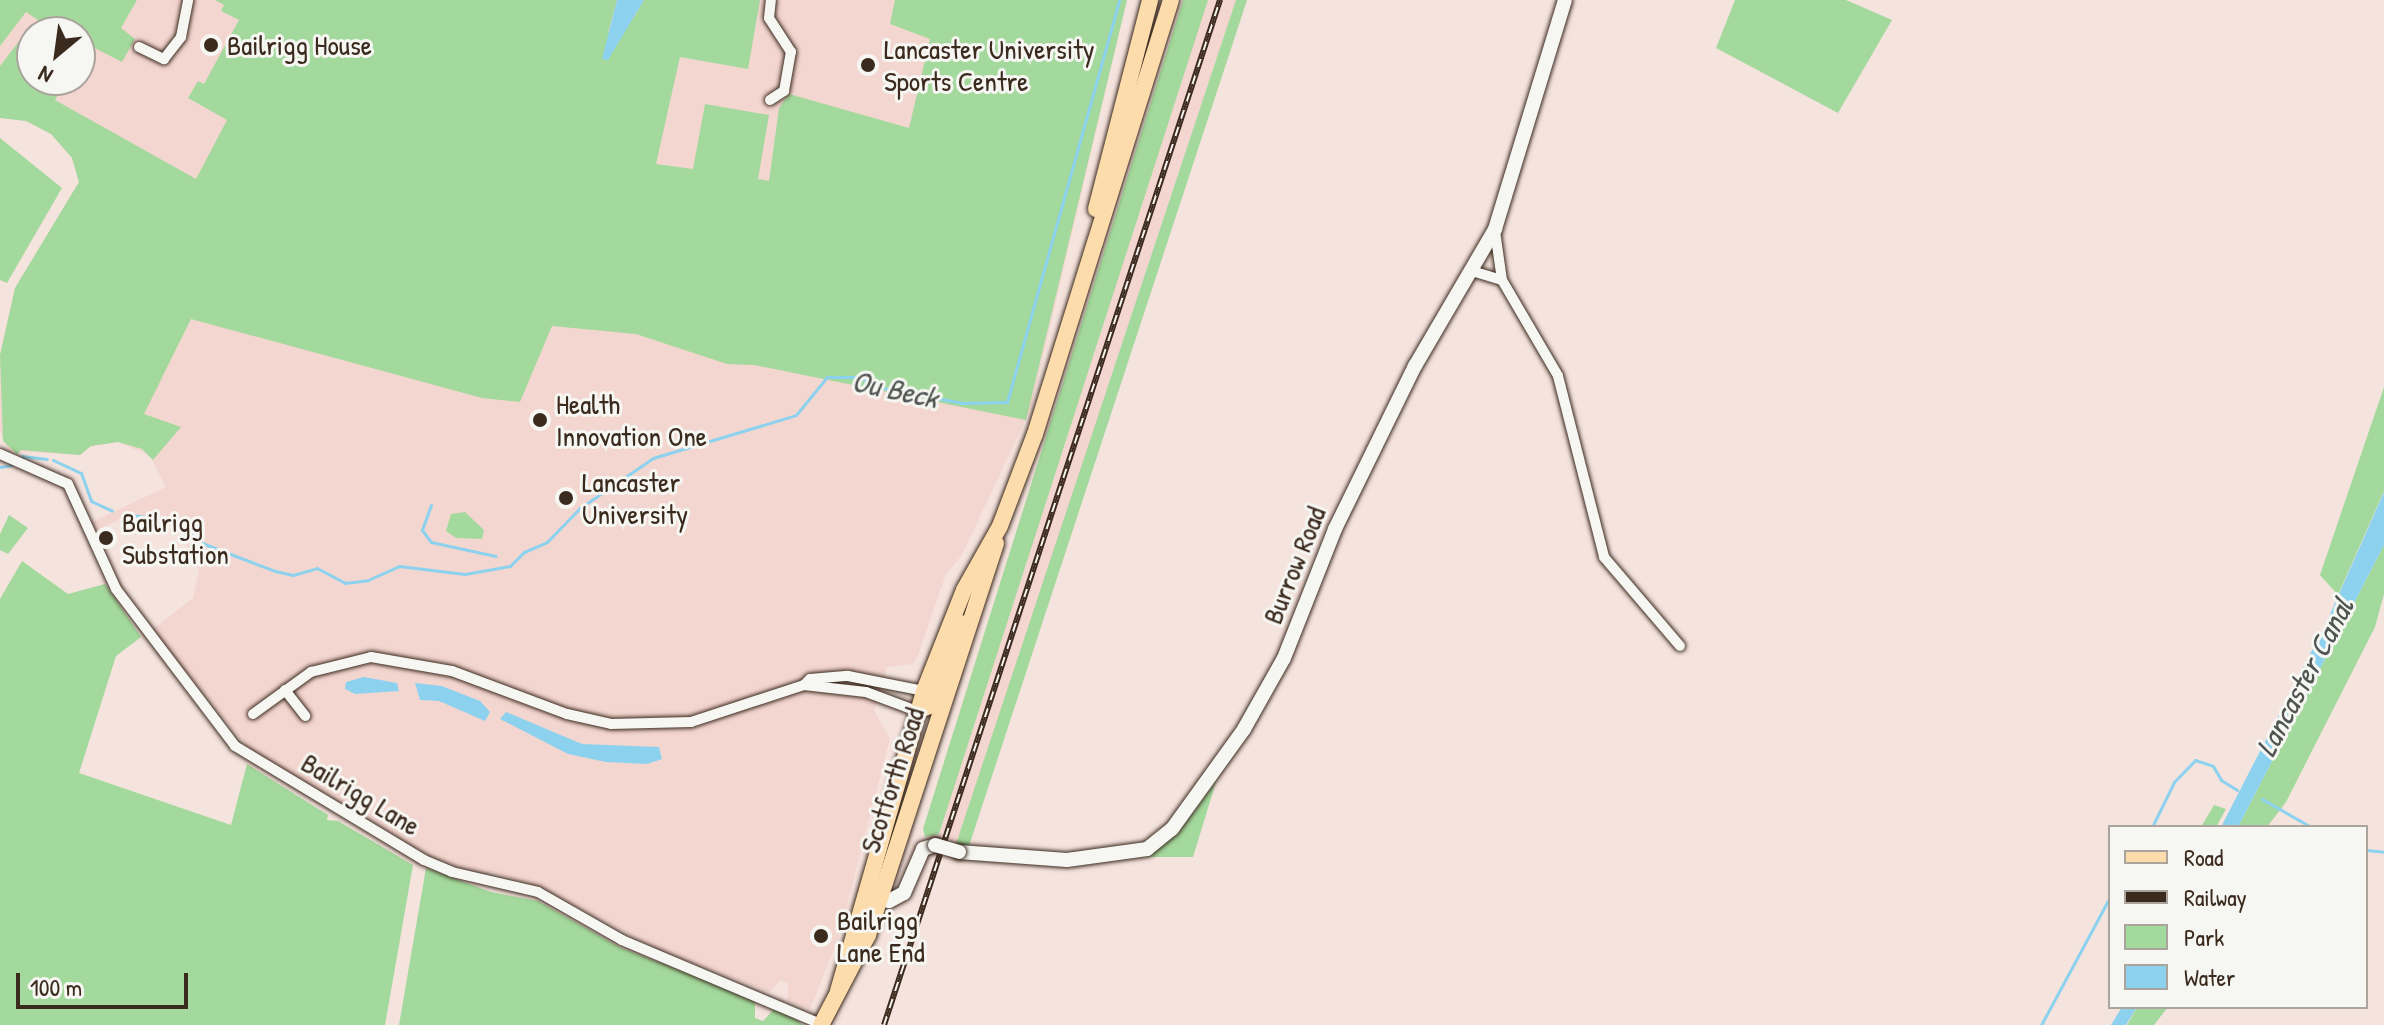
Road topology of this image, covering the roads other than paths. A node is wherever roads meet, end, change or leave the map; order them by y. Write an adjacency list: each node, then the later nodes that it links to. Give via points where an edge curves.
1 (188, 0): 7 (street, via 181,37 164,59)
2 (771, 0): 8 (street, via 769,18 791,52 784,91)
3 (1139, 0): 9 (main road, via 1106,133)
4 (1150, 0): 9 (main road, Scotforth Road)
5 (1171, 0): 12 (main road, Scotforth Road)
6 (1565, 0): 10 (street, Burrow Road)
7 (139, 47)
8 (770, 100)
9 (1101, 185): 12 (main road, Scotforth Road)
10 (1495, 229): 11 (street, Burrow Road); 13 (street)
11 (1472, 271): 13 (street); 23 (street, Burrow Road, bridge, via 1407,381 1335,529 1260,704 1172,829 1147,849 1126,856 1067,860 959,852 935,845 923,849 904,893 889,901)
12 (1084, 277): 15 (main road, Scotforth Road)
13 (1502, 280): 16 (street, via 1558,376 1604,557)
14 (0, 454): 24 (street, Bailrigg Lane, via 68,484 116,589 235,746 424,860 466,876 538,892 622,940)
15 (1000, 526): 19 (main road, Scotforth Road, via 988,581); 19 (main road, Scotforth Road, via 964,590)
16 (1680, 646)
17 (804, 685): 18 (street, via 691,722 633,725 567,714 452,671 385,658 329,665); 19 (street, via 810,679 848,676); 20 (street, via 866,692)
18 (285, 690): 21 (street); 22 (street)
19 (933, 700): 20 (main road, Scotforth Road); 23 (main road, Scotforth Road)
20 (917, 711): 23 (main road, Scotforth Road)
21 (253, 714)
22 (305, 716)
23 (873, 897): 24 (main road, Scotforth Road, via 857,961)
24 (821, 1024)

